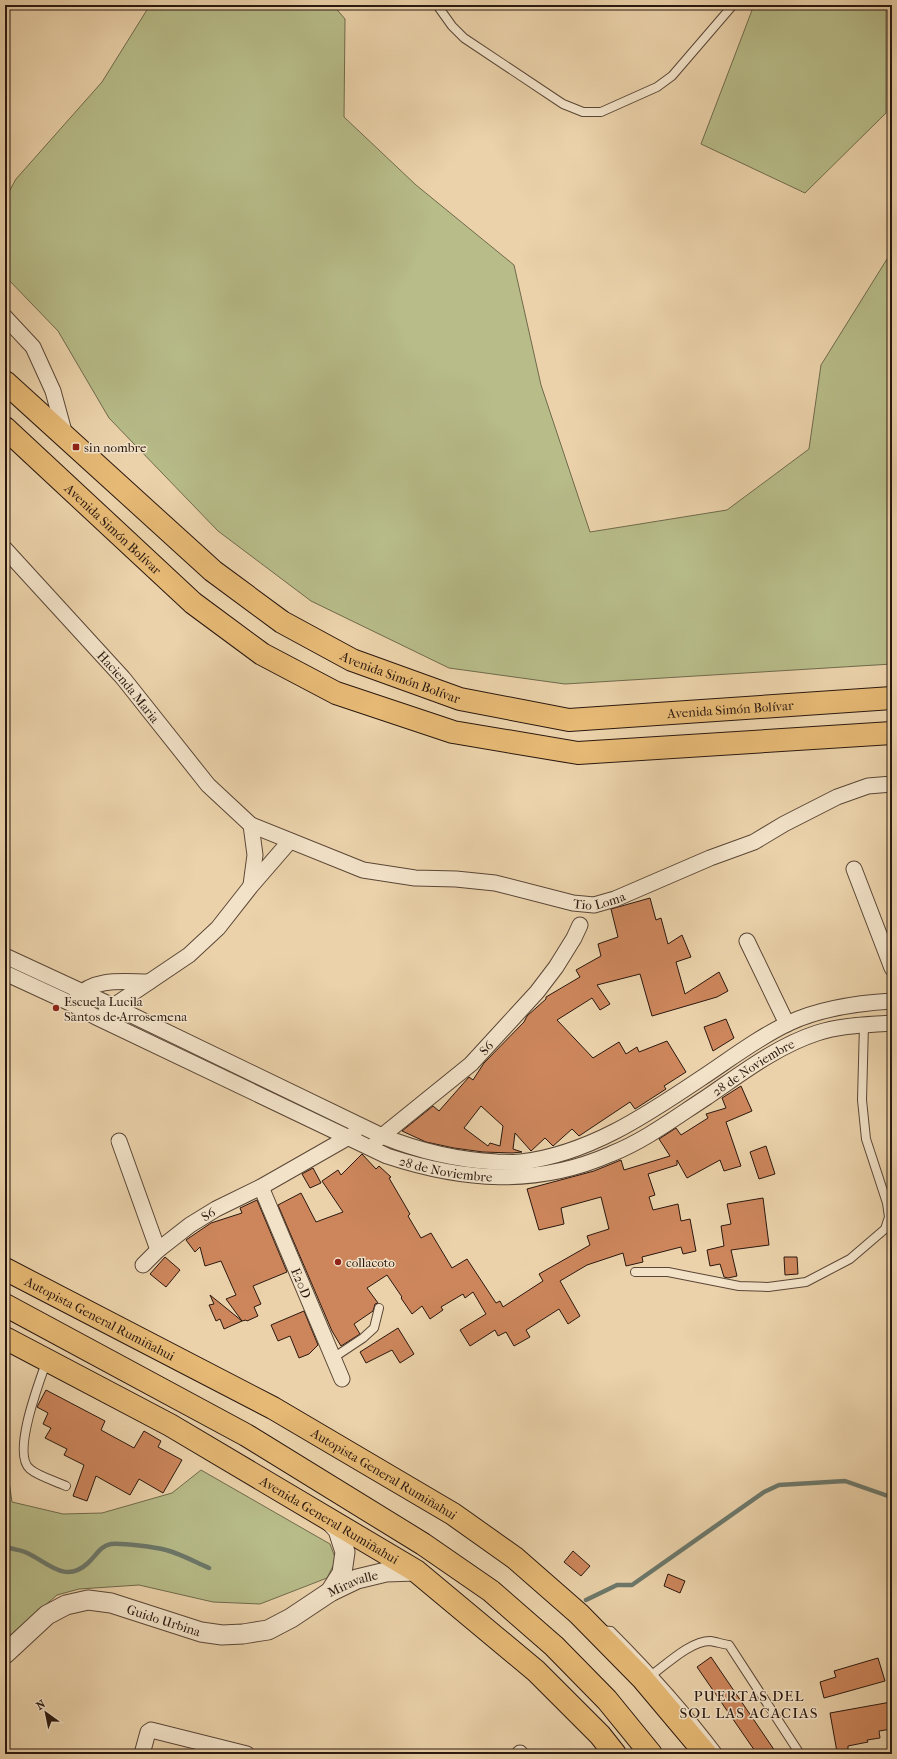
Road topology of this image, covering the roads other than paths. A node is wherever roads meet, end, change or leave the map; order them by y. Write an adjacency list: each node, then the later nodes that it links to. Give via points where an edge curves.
1 (437, 5): 2 (lane, via 464,38 563,104 583,112 601,112 657,87 672,76)
2 (734, 5)
3 (5, 317): 6 (street, via 33,347 53,391)
4 (5, 382): 6 (main road, Avenida Simón Bolívar)
5 (5, 428): 9 (main road, Avenida Simón Bolívar, via 193,603 262,654 336,693 453,732 578,753)
6 (65, 436): 8 (main road, Avenida Simón Bolívar, via 213,571 282,622 352,660 460,699 569,720)
7 (5, 549): 11 (street, Hacienda Maria, via 123,678 208,785)
8 (892, 698)
9 (892, 733)
10 (892, 784): 12 (street, Tio Loma, via 868,786 837,796 754,842 615,899 594,905 573,903 495,883 415,878 363,870)
11 (251, 825): 12 (street, Hacienda Maria); 14 (street, via 255,855)
12 (290, 841): 14 (street)
13 (854, 870): 18 (street)
14 (251, 886): 20 (street, via 218,928 189,955)
15 (580, 925): 30 (street, S6, via 556,967 537,992 471,1064)
16 (747, 941): 27 (street)
17 (5, 956): 21 (street)
18 (892, 968)
19 (5, 972): 23 (street, 28 de Noviembre)
20 (149, 982): 21 (street, via 98,983); 24 (street)
21 (82, 991): 23 (street); 24 (street)
22 (892, 1001): 27 (street, via 844,1006)
23 (72, 1004): 25 (street, 28 de Noviembre)
24 (113, 1006): 25 (street); 29 (street)
25 (96, 1017): 31 (street, 28 de Noviembre)
26 (892, 1023): 28 (street, 28 de Noviembre)
27 (787, 1024): 30 (street, via 753,1043 651,1112 594,1142 544,1158 519,1163 457,1158 404,1145)
28 (864, 1024): 33 (street, 28 de Noviembre, via 818,1033 791,1044 637,1142 611,1154 552,1172 521,1177 458,1174 418,1166); 38 (lane, via 862,1100 865,1131 872,1161 887,1203 889,1217 885,1230 850,1259 806,1282 768,1287 739,1286 668,1272)
29 (365, 1127): 30 (street); 31 (street, S6)
30 (382, 1136): 33 (street, S6)
31 (347, 1138): 33 (street, 28 de Noviembre); 34 (street, S6)
32 (119, 1141): 35 (street)
33 (366, 1148)
34 (261, 1187): 35 (street, S6, via 210,1213); 42 (street, E20D)
35 (158, 1250): 36 (street, S6)
36 (143, 1265)
37 (5, 1269): 49 (main road, Autopista General Rumiñahui, via 273,1408 453,1514 515,1558)
38 (635, 1272)
39 (5, 1304): 55 (main road, via 246,1435 423,1544 491,1591 554,1646 607,1700)
40 (379, 1308): 42 (lane, via 374,1328)
41 (5, 1338): 43 (main road, Avenida General Rumiñahui)
42 (333, 1358): 44 (street, E20D)
43 (47, 1360): 45 (lane, via 26,1421 23,1454 29,1468); 46 (main road, Avenida General Rumiñahui, via 170,1425)
44 (342, 1379)
45 (66, 1486)
46 (323, 1514): 47 (main road, Avenida General Rumiñahui); 48 (street, Miravalle, via 338,1530 345,1552 342,1573)
47 (416, 1571): 48 (street, Miravalle, via 386,1572 357,1579); 54 (main road, Avenida General Rumiñahui, via 536,1671 600,1735)
48 (330, 1592): 50 (street, Guido Urbina, via 268,1630 222,1635 201,1632 111,1603 88,1600 66,1605 47,1614)
49 (594, 1630): 51 (lane, via 611,1631); 56 (main road, Autopista General Rumiñahui, via 642,1678)
50 (5, 1654)
51 (653, 1674): 57 (lane, via 697,1724); 58 (lane, via 696,1645 709,1641 729,1645)
52 (142, 1754): 53 (street, via 148,1732 151,1730)
53 (247, 1754)
54 (615, 1754)
55 (651, 1754)
56 (706, 1754)
57 (719, 1754)
58 (800, 1754)

